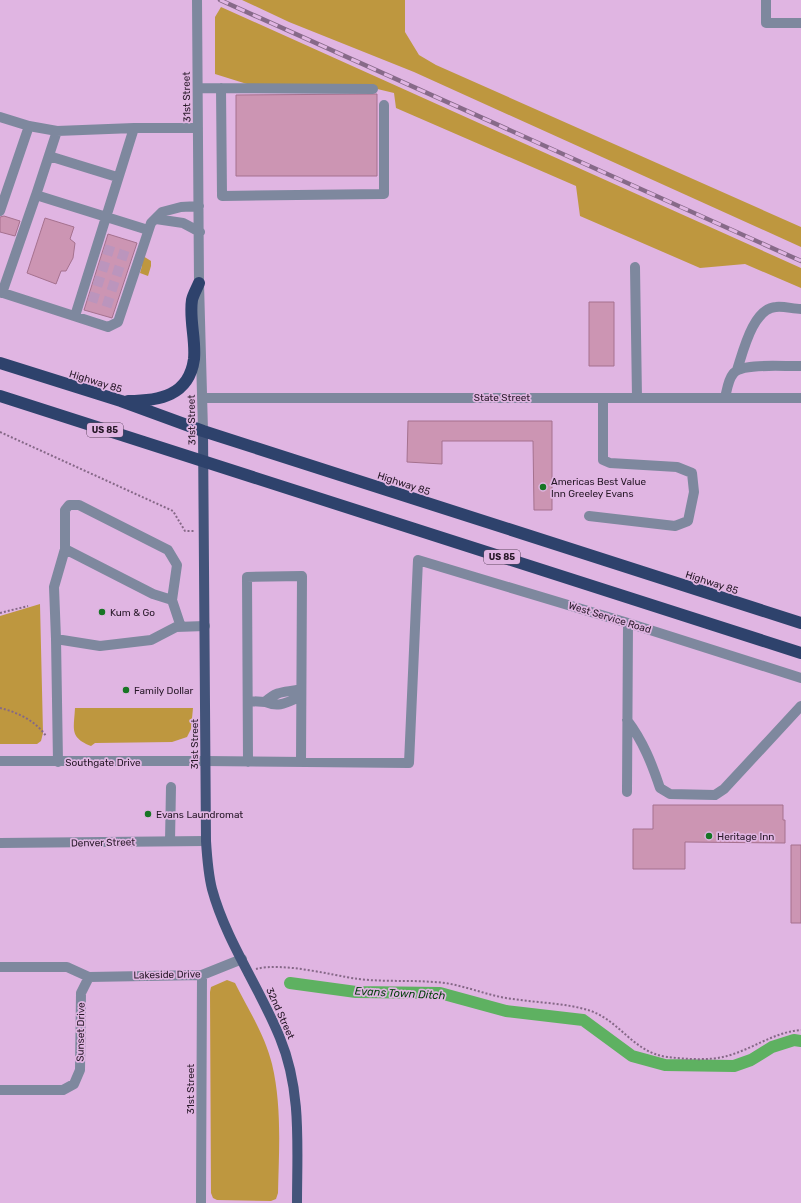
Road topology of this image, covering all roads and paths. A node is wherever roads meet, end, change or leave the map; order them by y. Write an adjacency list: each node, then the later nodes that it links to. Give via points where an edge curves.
1 (197, 0): 4 (street, 31st Street)
2 (766, 0): 3 (street, via 766,23)
3 (801, 23)
4 (198, 88): 5 (street); 11 (street, 31st Street)
5 (221, 88): 6 (street); 7 (street, via 222,196 384,194)
6 (374, 89)
7 (384, 105)
8 (0, 117): 9 (street)
9 (29, 126): 12 (street); 17 (street)
10 (134, 128): 11 (street); 12 (street); 14 (street)
11 (198, 128): 16 (street, 31st Street)
12 (57, 131): 13 (street)
13 (49, 156): 14 (street); 15 (street)
14 (117, 177): 18 (street)
15 (36, 195): 18 (street); 24 (street)
16 (199, 206): 19 (street, via 171,209 162,212); 21 (street, 31st Street)
17 (0, 212)
18 (106, 218): 20 (street); 26 (street, via 91,278)
19 (156, 219): 20 (street); 21 (street, via 183,223)
20 (148, 230): 26 (street, via 130,275 120,306 118,322 108,327)
21 (200, 232): 23 (street, 31st Street)
22 (635, 267): 33 (street)
23 (199, 283): 31 (street, 31st Street); 36 (highway, via 192,300 194,360 183,385 165,398)
24 (1, 292): 26 (street)
25 (801, 309): 29 (street, via 776,307 763,314 752,327)
26 (75, 316)
27 (0, 363): 36 (highway, Highway 85)
28 (801, 366): 29 (street, via 750,367)
29 (737, 370): 34 (street, via 730,379)
30 (0, 396): 39 (highway, US 85)
31 (202, 398): 32 (street, State Street); 37 (street, 31st Street)
32 (603, 398): 33 (street, State Street); 40 (street, via 603,460 610,463 676,467 692,473 694,492 688,522 675,526)
33 (637, 398): 34 (street, State Street)
34 (725, 398): 35 (street, State Street)
35 (801, 398)
36 (121, 401): 37 (highway, Highway 85)
37 (203, 431): 39 (main road, 31st Street); 48 (highway, Highway 85)
38 (0, 432): 41 (path, via 173,511 185,531)
39 (203, 460): 49 (main road, 31st Street); 52 (highway, US 85)
40 (589, 516)
41 (196, 531)
42 (65, 549): 44 (street, via 153,594); 44 (street, via 65,510 69,505 79,505 168,550 177,565); 51 (street, via 54,588)
43 (418, 560): 47 (street, West Service Road); 64 (street, Southgate Drive, via 409,763)
44 (172, 600): 50 (street)
45 (28, 606): 46 (path)
46 (0, 613)
47 (628, 623): 53 (street, West Service Road); 58 (street)
48 (801, 623)
49 (205, 626): 50 (street); 61 (main road, 31st Street)
50 (181, 627): 51 (street, via 151,640 100,646)
51 (56, 639): 62 (street)
52 (801, 653)
53 (801, 678)
54 (299, 690): 55 (street, via 290,689 272,696 265,702); 55 (street, via 302,576 247,577); 64 (street)
55 (248, 701): 63 (street)
56 (801, 706): 58 (street, via 724,789 715,795 670,794 660,788 639,736)
57 (0, 708): 59 (path, via 13,711 40,728)
58 (628, 720): 66 (street)
59 (46, 736)
60 (0, 761): 62 (street, Southgate Drive)
61 (206, 761): 62 (street, Southgate Drive); 63 (street, Southgate Drive); 67 (main road, 31st Street)
62 (58, 762)
63 (248, 762): 64 (street, Southgate Drive)
64 (301, 762)
65 (171, 787): 68 (street)
66 (627, 792)
67 (206, 840): 68 (street, Denver Street); 70 (main road, 32nd Street, via 212,888 219,911)
68 (170, 841): 69 (street, Denver Street)
69 (0, 843)
70 (242, 959): 72 (main road, 32nd Street); 73 (street, Lakeside Drive)
71 (0, 967): 74 (street, via 67,967)
72 (248, 971): 75 (path, via 273,967 387,982 434,982 500,997 581,1008 614,1023 641,1048 666,1057 727,1057 776,1035); 78 (main road, 32nd Street, via 280,1038 295,1089)
73 (202, 975): 74 (street, Lakeside Drive); 77 (street, 31st Street)
74 (89, 976): 76 (street, Sunset Drive, via 81,993 80,1070 74,1084 63,1090)
75 (801, 1030)
76 (0, 1090)
77 (202, 1203)
78 (297, 1203)

